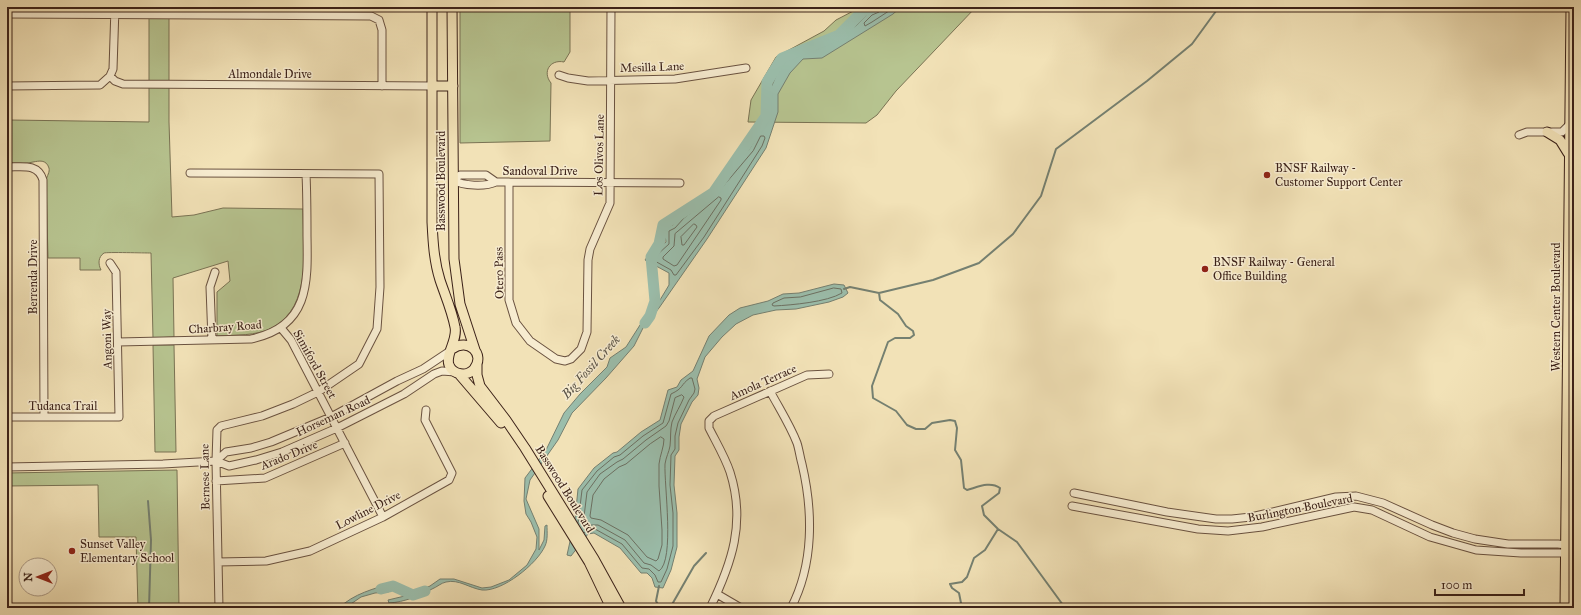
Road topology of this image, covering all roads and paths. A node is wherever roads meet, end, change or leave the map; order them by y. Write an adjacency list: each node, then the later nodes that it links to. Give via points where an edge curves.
1 (205, 7): 8 (street)
2 (432, 7): 15 (main road, Basswood Boulevard)
3 (452, 7): 16 (main road, Basswood Boulevard)
4 (611, 7): 12 (street, Los Olivos Lane)
5 (1571, 7): 17 (main road, Western Center Boulevard)
6 (115, 11): 7 (street); 8 (street); 11 (street, via 113,69)
7 (7, 14)
8 (205, 15): 14 (street, via 371,16 379,20 382,30)
9 (746, 68): 12 (street, Mesilla Lane, via 675,79)
10 (559, 75): 12 (street, Mesilla Lane, via 588,81)
11 (110, 76): 13 (street, via 100,85); 14 (street, Almondale Drive, via 123,84)
12 (611, 80): 28 (street, Los Olivos Lane)
13 (7, 86)
14 (382, 86): 15 (street, Almondale Drive)
15 (432, 86): 16 (main road); 37 (main road, Basswood Boulevard, via 433,239 438,272 456,327)
16 (453, 86): 25 (main road, Basswood Boulevard)
17 (1572, 126): 18 (street, via 1562,132); 20 (main road, Western Center Boulevard)
18 (1547, 132): 19 (street, via 1526,132); 20 (main road, via 1560,140)
19 (1519, 135)
20 (1569, 155): 34 (main road, Western Center Boulevard)
21 (7, 167): 47 (street, Berrenda Drive, via 34,168 43,180)
22 (190, 173): 23 (street)
23 (306, 174): 33 (street, Charbray Road, via 308,274 305,292 296,313); 44 (street, Bernese Lane, via 379,174 380,287 377,329 359,364)
24 (480, 175): 25 (street, Sandoval Drive, via 460,175); 26 (street, Sandoval Drive, via 486,175); 30 (street)
25 (453, 180): 30 (street, Sandoval Drive, via 460,184); 38 (main road, Basswood Boulevard, via 456,281 462,313)
26 (496, 182): 27 (street, Sandoval Drive); 30 (street, Sandoval Drive)
27 (509, 182): 28 (street, Sandoval Drive); 39 (street, Otero Pass, via 510,300 516,323 530,341 556,359)
28 (610, 183): 29 (street, Sandoval Drive); 39 (street, Los Olivos Lane, via 610,203 590,249 588,260 587,332 581,349 572,359)
29 (680, 183)
30 (480, 184)
31 (110, 263): 36 (street, Angoni Way, via 116,272)
32 (215, 272): 35 (street, via 210,287)
33 (282, 328): 35 (street, Charbray Road, via 266,336 251,339); 44 (street, Simiford Street)
34 (1571, 330): 69 (main road, Western Center Boulevard)
35 (212, 340): 36 (street, Charbray Road)
36 (118, 342): 48 (street, Angoni Way)
37 (451, 350): 38 (main road, via 465,344); 41 (main road, via 448,361); 49 (street, Horseman Road, via 423,369)
38 (476, 352): 40 (main road)
39 (565, 361)
40 (477, 364): 41 (main road, via 468,373); 52 (main road, Basswood Boulevard, via 480,386 506,420)
41 (457, 373): 50 (street, Horseman Road, via 442,371 434,374 404,394); 52 (main road, Basswood Boulevard)
42 (830, 374): 43 (street, Amola Terrace, via 807,375)
43 (770, 391): 72 (street, Amola Terrace, via 714,416 709,421 709,428 730,472 736,499 737,528 731,559); 78 (street, via 797,443 809,510 809,541 805,569)
44 (318, 392): 49 (street, Simiford Street); 53 (street, Bernese Lane, via 262,416 221,426 216,433)
45 (426, 410): 64 (street, Lowline Drive, via 425,420 452,473 451,478)
46 (7, 417): 47 (street, Tudanca Trail)
47 (44, 417): 48 (street, Tudanca Trail)
48 (119, 417)
49 (331, 417): 50 (street, Simiford Street); 53 (street, Horseman Road, via 271,442 226,452)
50 (337, 428): 51 (street, Simiford Street); 53 (street, Horseman Road, via 282,452 256,460 229,466)
51 (345, 443): 55 (street, Arado Drive, via 266,478); 64 (street, Simiford Street)
52 (523, 451): 70 (main road, Basswood Boulevard)
53 (216, 461): 54 (street, Horseman Road); 55 (street, Bernese Lane)
54 (7, 467)
55 (216, 481): 71 (street, Bernese Lane)
56 (1074, 493): 58 (street, Burlington Boulevard)
57 (1367, 498): 60 (street); 61 (street, Burlington Boulevard, via 1336,497); 67 (street, Burlington Boulevard)
58 (1121, 502): 62 (street, Burlington Boulevard); 63 (street)
59 (1072, 506): 63 (street, Burlington Boulevard)
60 (1365, 508): 65 (street, Burlington Boulevard, via 1353,507); 68 (street, Burlington Boulevard)
61 (1279, 511): 62 (street, Burlington Boulevard, via 1232,519); 65 (street)
62 (1167, 512): 66 (street)
63 (1118, 514): 66 (street, Burlington Boulevard)
64 (383, 517): 71 (street, Lowline Drive, via 310,551 266,561)
65 (1283, 522): 66 (street, Burlington Boulevard, via 1228,531 1210,531)
66 (1165, 523)
67 (1446, 530): 68 (street); 69 (street, Burlington Boulevard, via 1475,539 1508,544)
68 (1440, 540): 69 (street, Burlington Boulevard, via 1476,550 1521,553)
69 (1570, 548): 79 (main road, Western Center Boulevard)
70 (591, 561): 74 (main road, Basswood Boulevard); 75 (main road, Basswood Boulevard)
71 (218, 562): 73 (street, Bernese Lane)
72 (717, 594): 76 (street); 77 (street)
73 (219, 608)
74 (611, 608)
75 (621, 608)
76 (710, 608)
77 (741, 608)
78 (791, 608)
79 (1565, 608)

